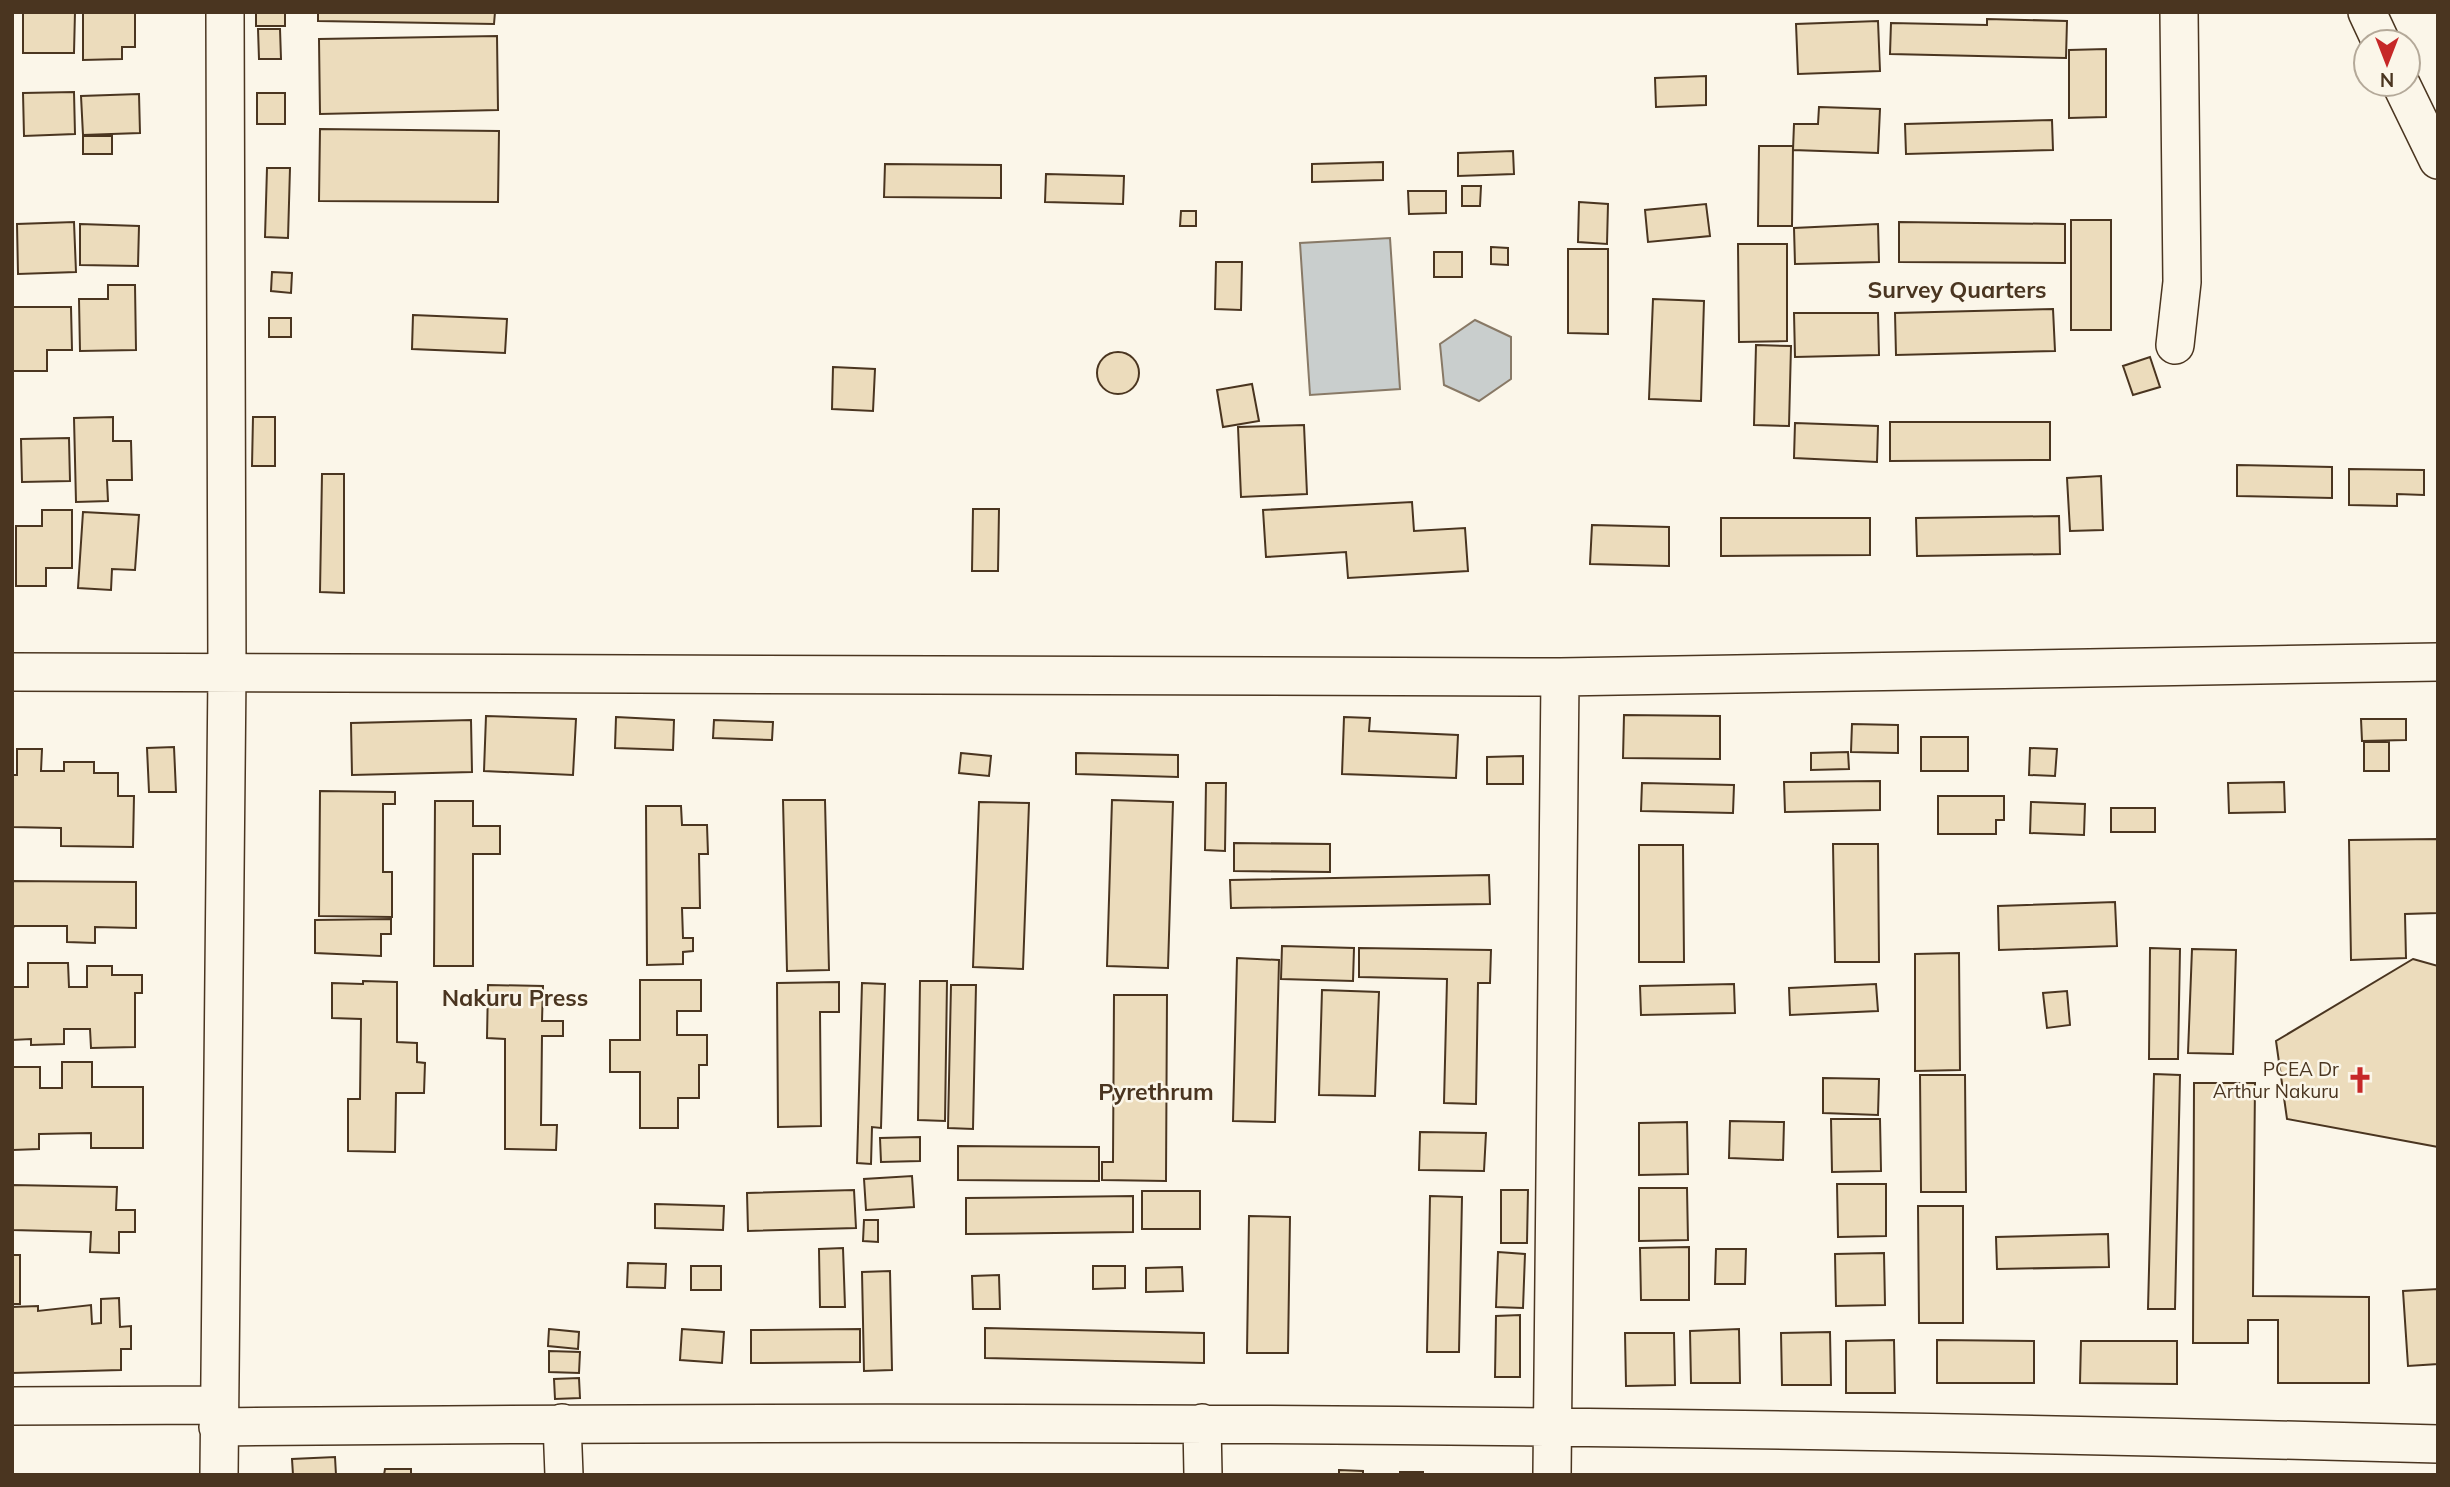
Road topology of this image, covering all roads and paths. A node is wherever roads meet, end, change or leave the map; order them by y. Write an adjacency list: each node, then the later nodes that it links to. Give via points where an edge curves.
1 (225, 12): 10 (street)
2 (2179, 12): 7 (street, via 2182,282)
3 (2367, 12): 4 (street)
4 (2374, 28)
5 (2408, 98): 6 (street)
6 (2438, 160)
7 (2175, 345)
8 (2438, 662): 11 (street)
9 (12, 671): 10 (street)
10 (227, 673): 11 (street); 13 (street)
11 (1560, 677): 16 (street)
12 (12, 1406): 13 (street)
13 (218, 1416): 14 (street); 18 (street)
14 (562, 1423): 15 (street); 19 (street)
15 (1202, 1423): 16 (street); 20 (street)
16 (1552, 1429): 17 (street, via 1986,1432); 21 (street)
17 (2438, 1444)
18 (219, 1475)
19 (564, 1475)
20 (1203, 1475)
21 (1552, 1475)

